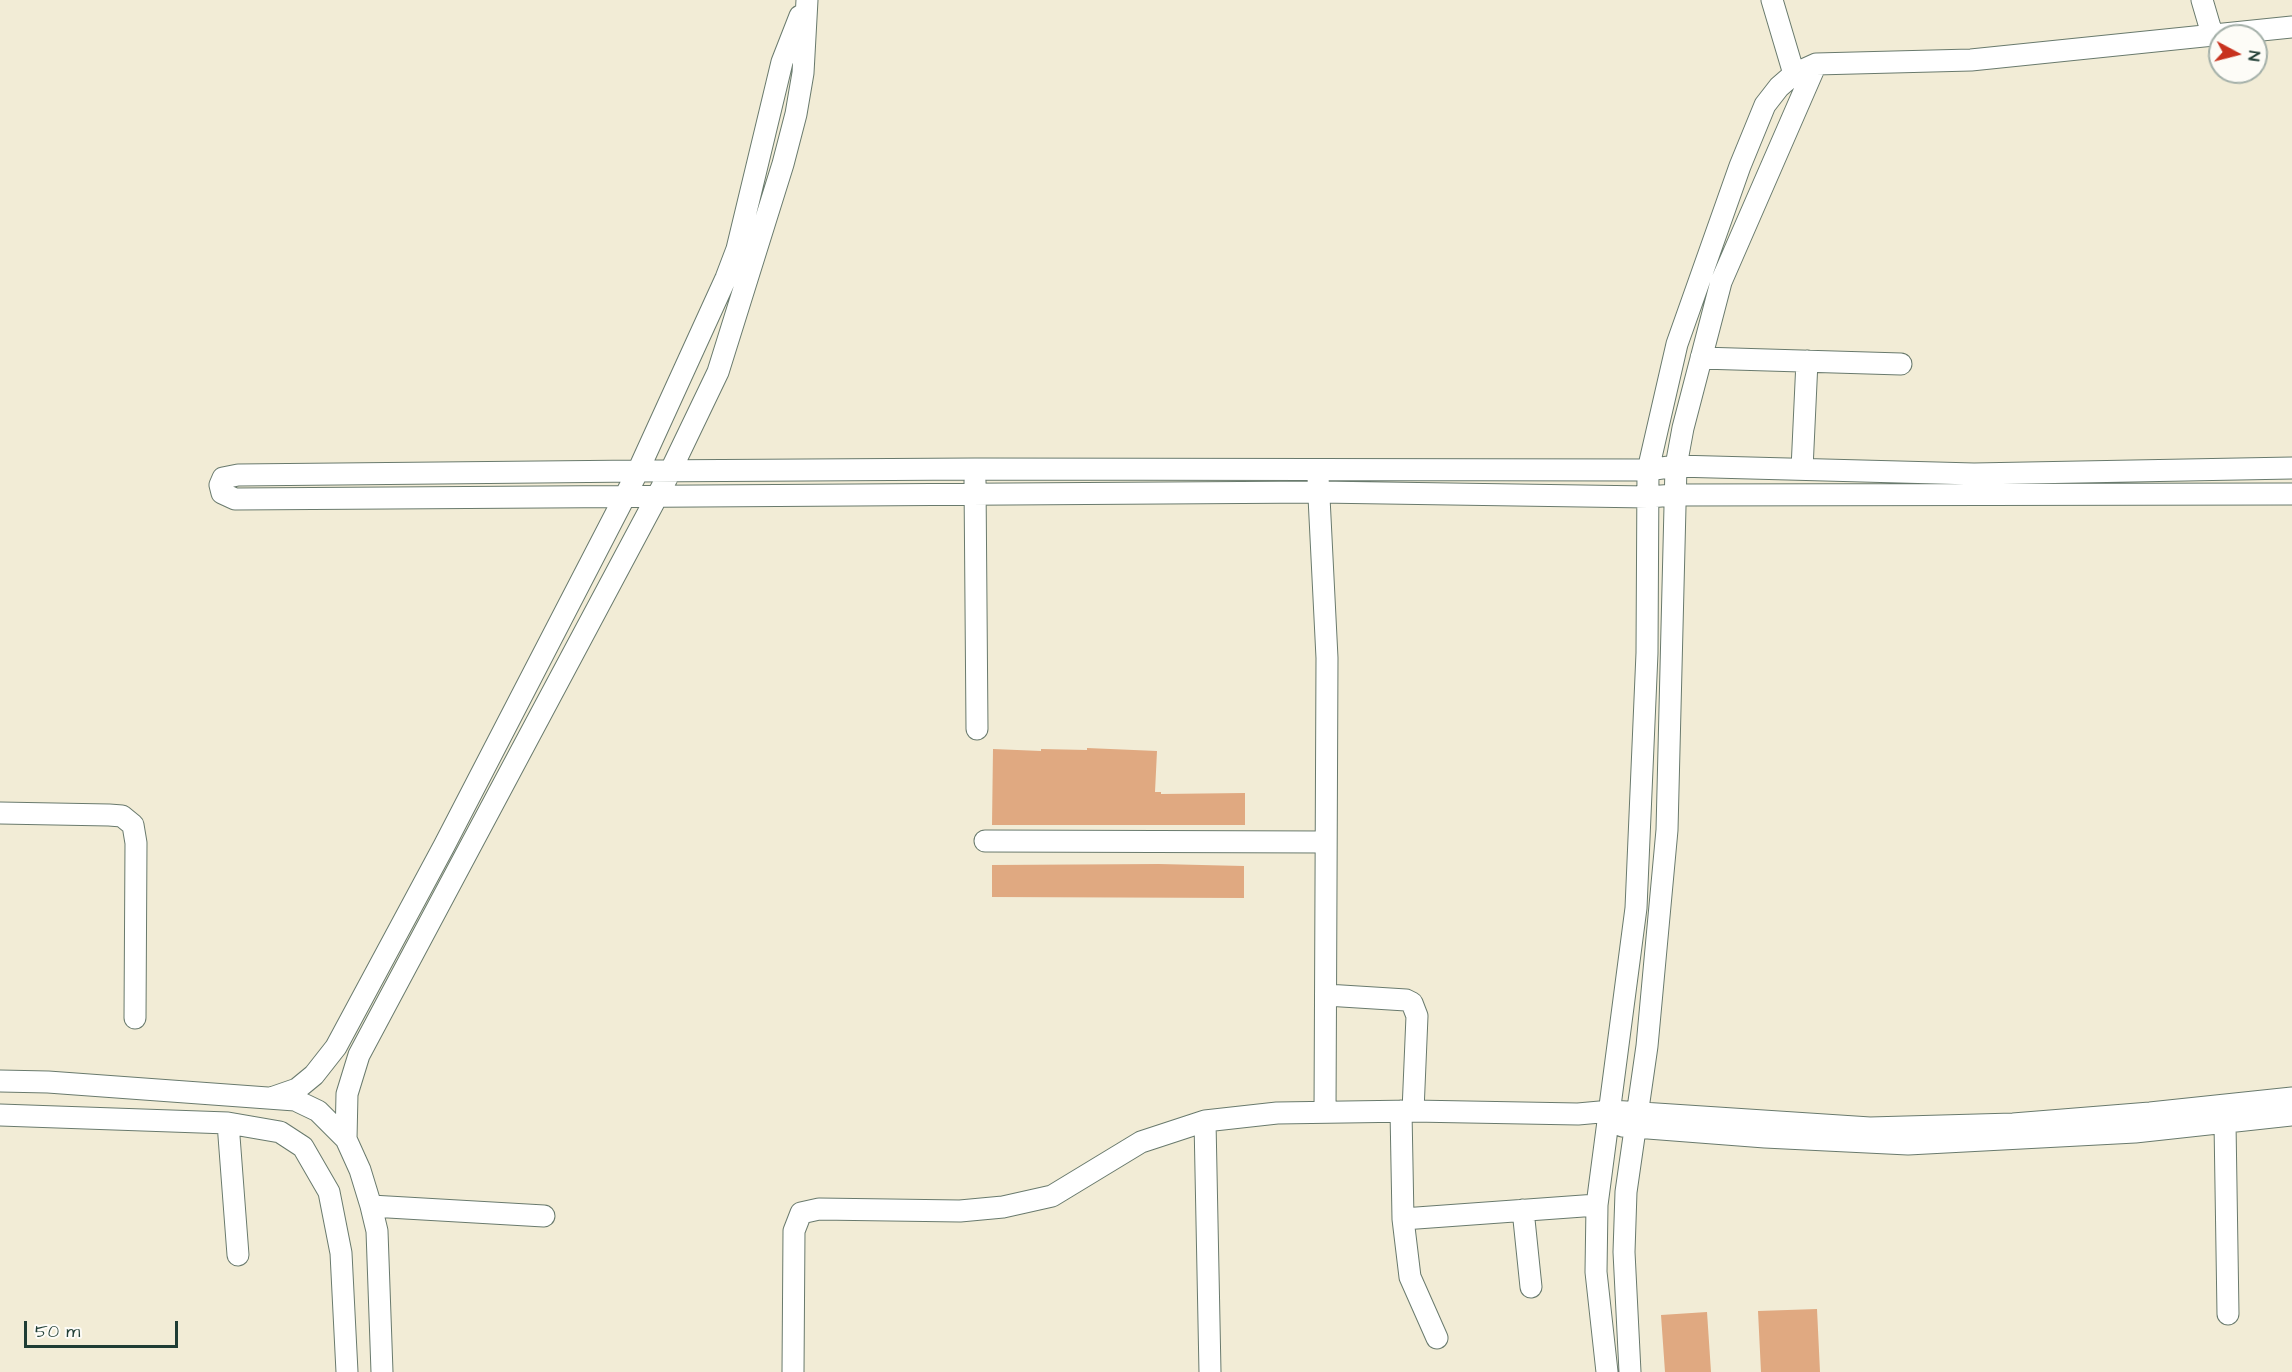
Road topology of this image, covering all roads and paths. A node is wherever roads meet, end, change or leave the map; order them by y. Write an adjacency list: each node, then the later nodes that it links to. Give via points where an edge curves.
1 (807, 0): 19 (street, via 782,62 736,249); 20 (street, via 803,73 783,164 718,372)
2 (1772, 0): 9 (street)
3 (2202, 0): 4 (street)
4 (2209, 24)
5 (2292, 27): 6 (street)
6 (2268, 29)
7 (2208, 34): 8 (street, via 1971,60)
8 (1816, 64): 9 (street); 10 (street, via 1721,282)
9 (1794, 74): 18 (street, via 1765,105 1740,166 1677,344)
10 (1701, 358): 11 (street); 13 (street)
11 (1807, 361): 12 (street); 17 (street)
12 (1901, 364)
13 (1676, 466): 17 (street); 18 (street); 24 (street)
14 (2292, 468): 17 (street, via 1974,474)
15 (975, 469): 16 (street); 20 (street); 22 (street)
16 (1318, 469): 18 (street); 21 (street)
17 (1802, 469)
18 (1648, 470): 26 (street)
19 (638, 471): 20 (street); 25 (street); 25 (street, via 238,476 223,478 220,485 222,493 235,498)
20 (670, 472): 27 (street)
21 (1319, 492): 22 (street); 26 (street); 31 (street, via 1327,658)
22 (975, 494): 27 (street); 28 (street)
23 (2292, 494): 24 (street)
24 (1675, 495): 26 (street); 42 (street, via 1667,830)
25 (625, 496): 27 (street); 35 (street, via 336,1047 297,1089)
26 (1648, 496): 41 (street, via 1647,653 1636,908)
27 (657, 497): 46 (street, via 359,1055 347,1094)
28 (977, 729)
29 (0, 813): 33 (street, via 122,816 133,825)
30 (985, 841): 31 (street)
31 (1326, 843): 32 (street)
32 (1326, 995): 37 (street, via 1406,999 1412,1003 1417,1016); 38 (street)
33 (135, 1018)
34 (0, 1081): 35 (street)
35 (271, 1098): 46 (street, via 295,1100 318,1111)
36 (2292, 1098): 42 (street, via 2013,1124 1870,1128)
37 (1407, 1111): 38 (street); 41 (street); 51 (street)
38 (1325, 1112): 43 (street)
39 (0, 1115): 45 (street)
40 (2292, 1115): 44 (street)
41 (1610, 1117): 42 (street); 47 (street)
42 (1637, 1120): 44 (street, via 1765,1137 1908,1144 2134,1132); 61 (street, via 1626,1192 1624,1252)
43 (1205, 1121): 58 (street, via 1141,1142 1052,1196 960,1211 819,1209 801,1213 794,1231); 59 (street)
44 (2225, 1122): 54 (street)
45 (228, 1123): 52 (street); 56 (street, via 280,1132 303,1147 329,1192 341,1253)
46 (345, 1139): 48 (street)
47 (1597, 1205): 49 (street); 60 (street, via 1596,1272)
48 (371, 1206): 50 (street); 57 (street, via 376,1231)
49 (1523, 1210): 51 (street); 53 (street)
50 (544, 1216)
51 (1403, 1219): 55 (street, via 1410,1277)
52 (238, 1255)
53 (1531, 1287)
54 (2228, 1314)
55 (1437, 1338)
56 (347, 1372)
57 (382, 1372)
58 (793, 1372)
59 (1210, 1372)
60 (1607, 1372)
61 (1630, 1372)

